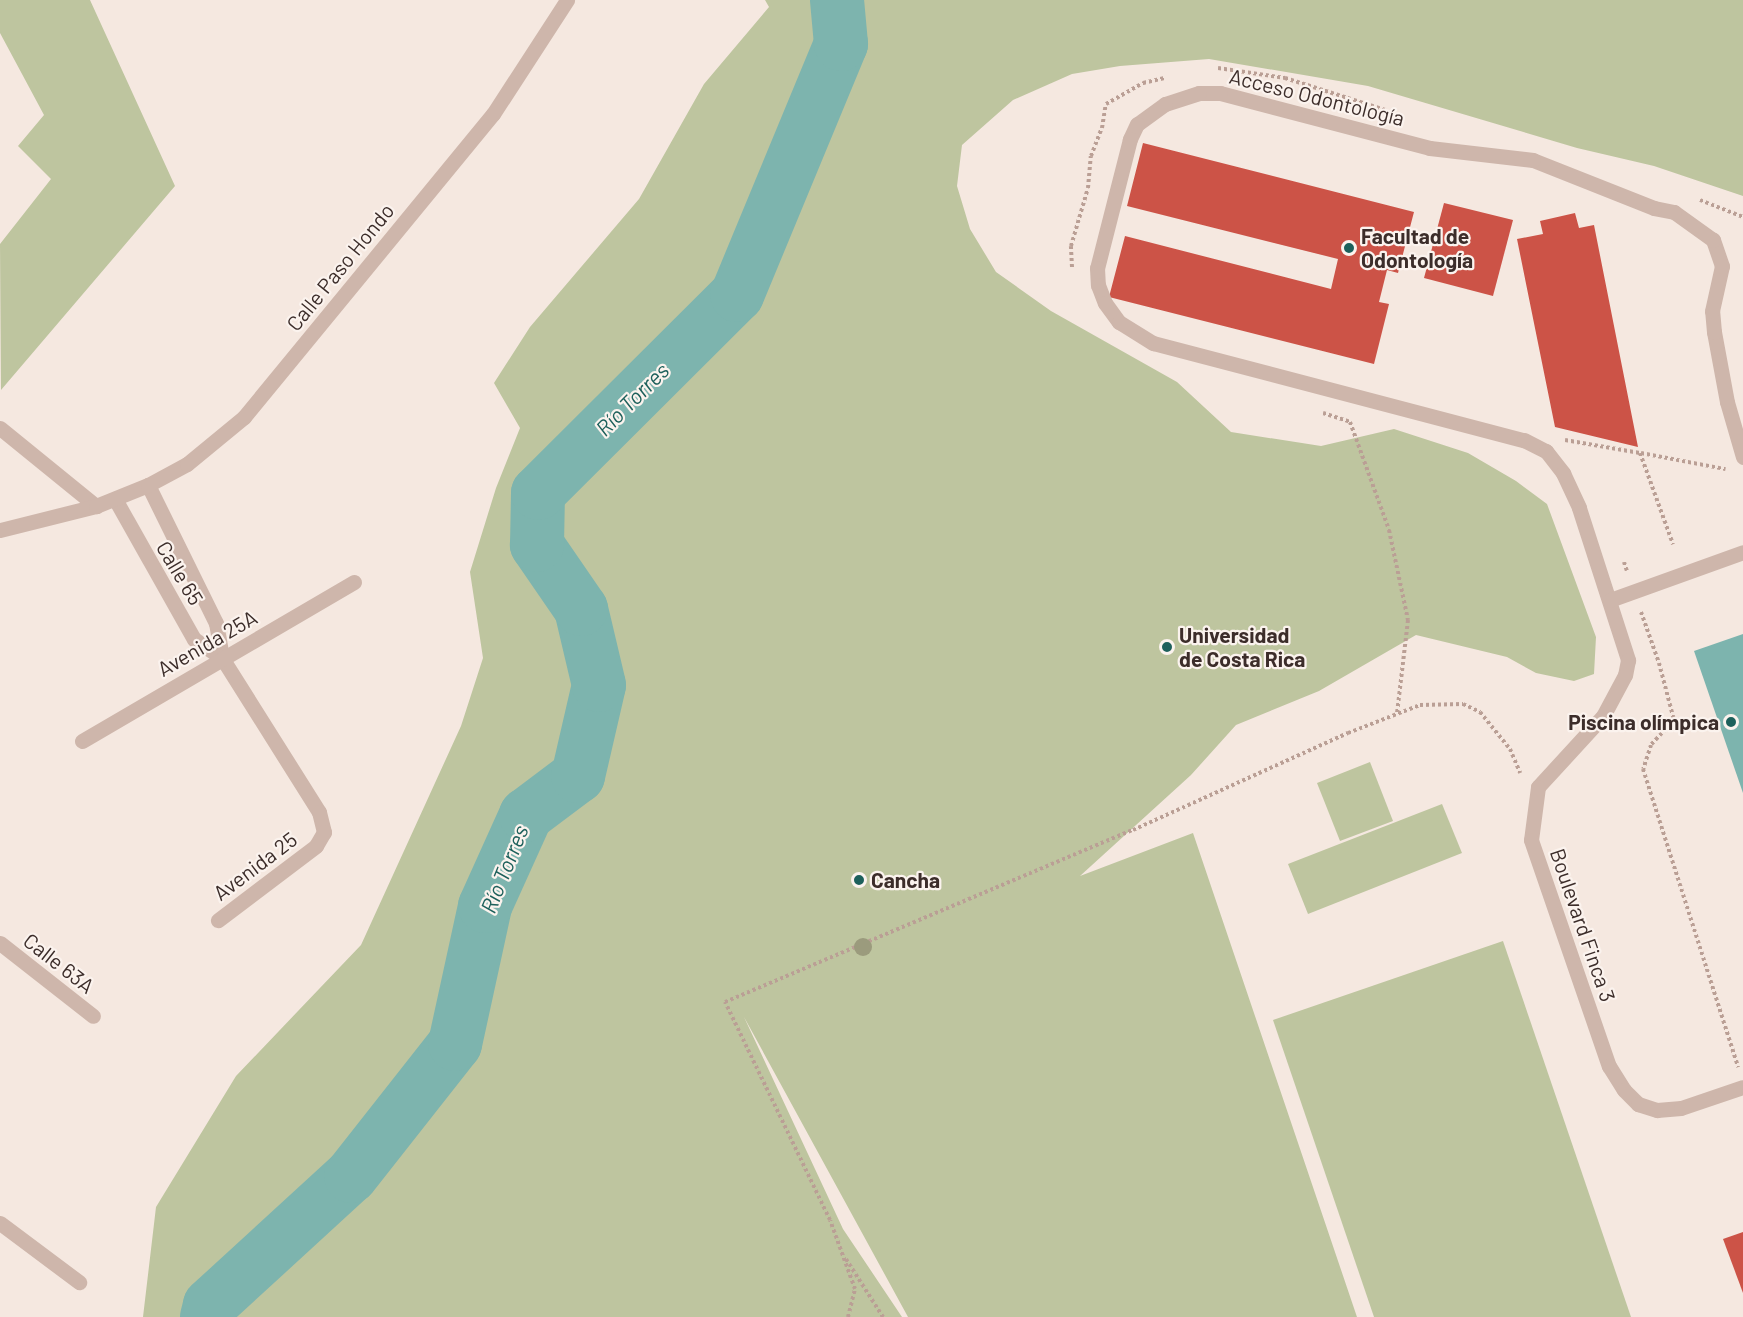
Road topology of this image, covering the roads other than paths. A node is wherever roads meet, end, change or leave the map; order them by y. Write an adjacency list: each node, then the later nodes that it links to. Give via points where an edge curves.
1 (567, 0): 4 (street, Calle Paso Hondo, via 493,114 244,417 187,464)
2 (0, 428): 6 (street)
3 (1743, 457): 10 (street, Acceso Odontología, via 1727,402 1714,332 1712,311 1722,266 1713,240 1674,212 1654,208 1533,160 1430,148 1220,93 1199,93 1165,104 1137,124 1097,268 1105,303 1119,322 1153,343 1504,433 1546,451 1563,473 1579,508)
4 (148, 485): 5 (street, Calle Paso Hondo); 11 (street, Calle 65, via 216,623)
5 (115, 499): 6 (street, Calle Paso Hondo); 11 (street, Calle 65, via 195,639)
6 (96, 506): 7 (street, Calle Paso Hondo)
7 (0, 530)
8 (1743, 552): 10 (street)
9 (354, 582): 11 (street, Avenida 25A)
10 (1610, 600): 17 (street, Boulevard Finca 3, via 1628,660 1625,675 1603,716 1538,788 1531,840 1610,1065 1624,1090 1638,1104 1657,1110 1681,1108)
11 (222, 658): 12 (street, Avenida 25A); 13 (street, Calle 65)
12 (82, 741)
13 (320, 812): 14 (street, Avenida 25, via 324,832 316,846)
14 (218, 920)
15 (0, 943): 16 (street, Calle 63A)
16 (93, 1016)
17 (1743, 1087)
18 (0, 1223): 19 (street)
19 (79, 1282)

